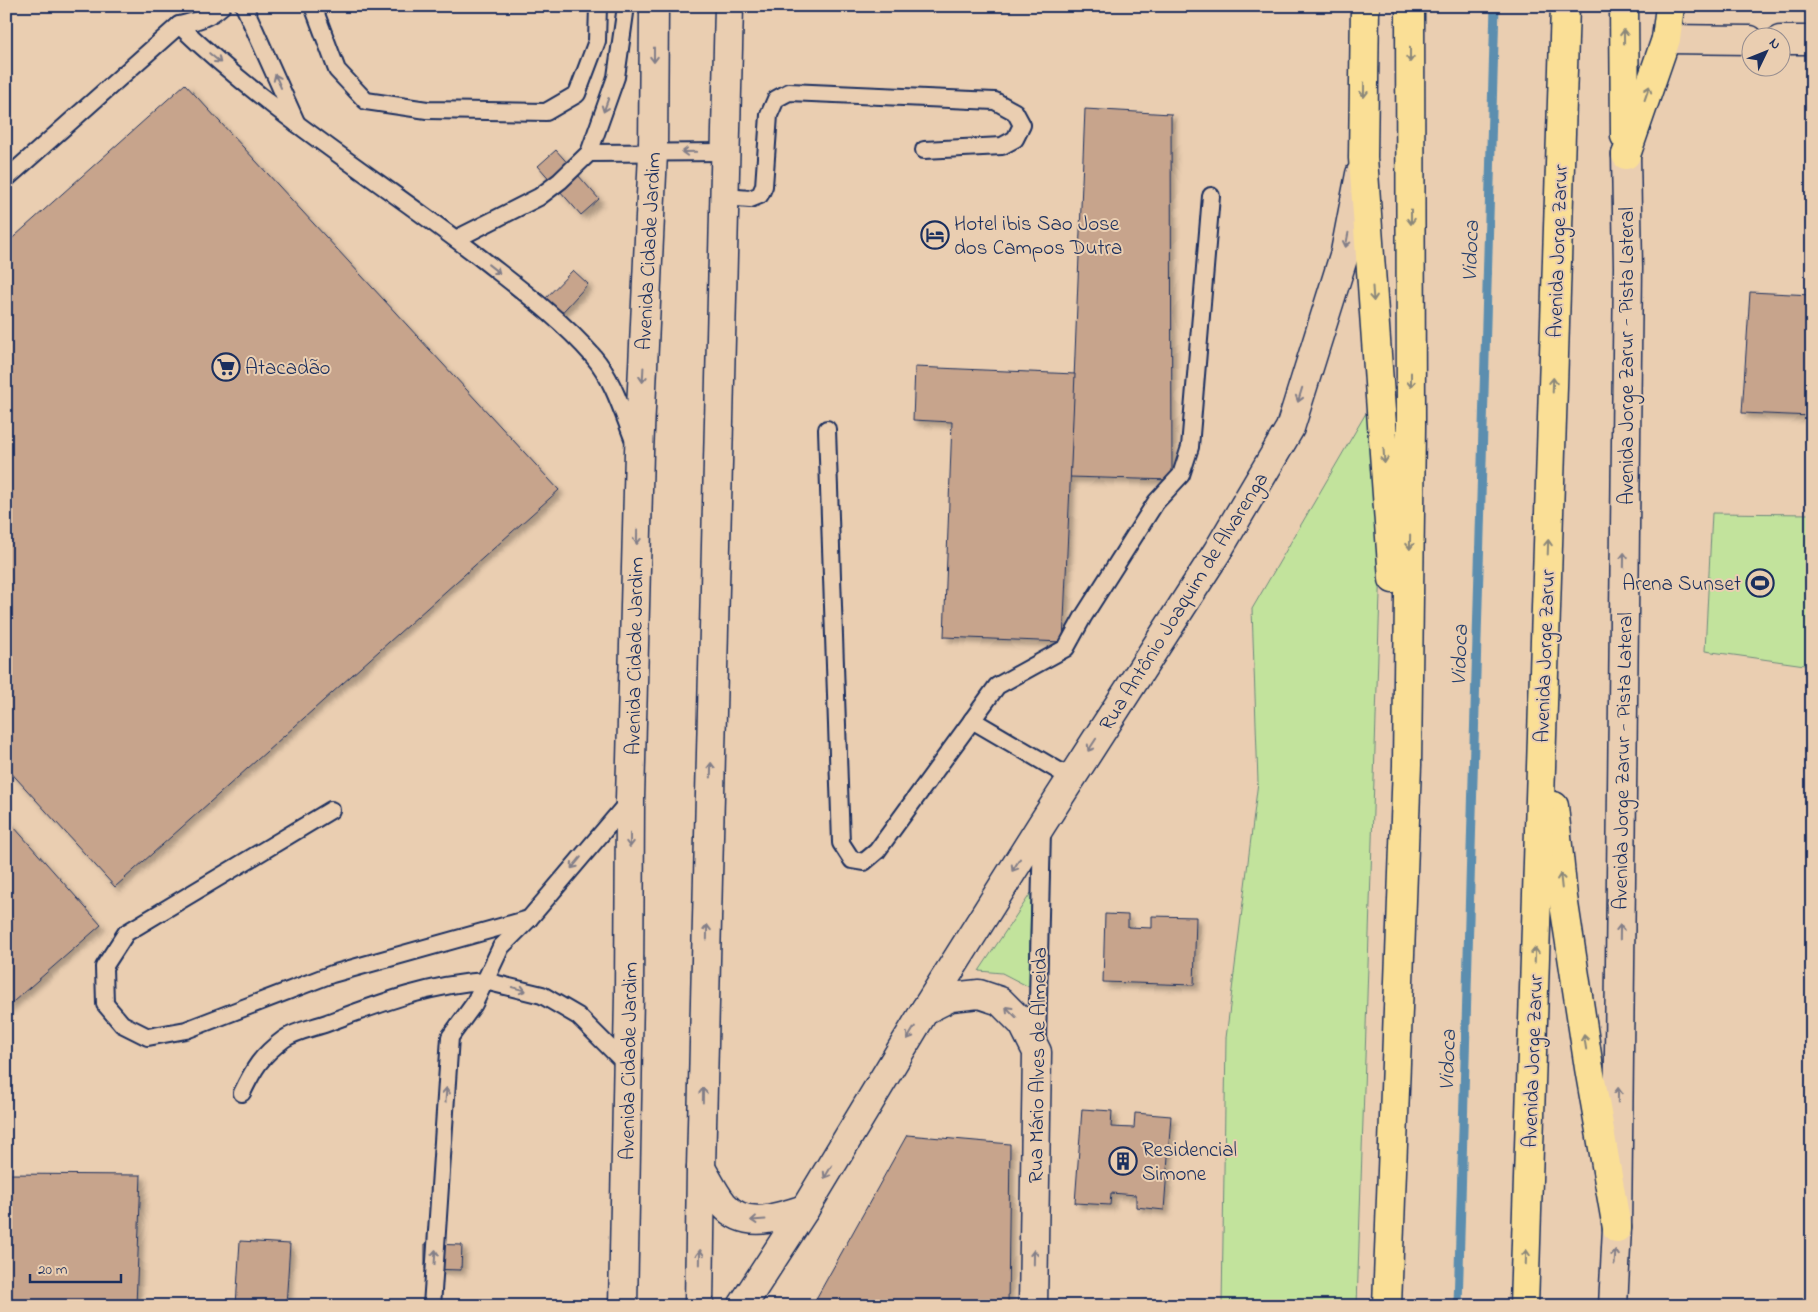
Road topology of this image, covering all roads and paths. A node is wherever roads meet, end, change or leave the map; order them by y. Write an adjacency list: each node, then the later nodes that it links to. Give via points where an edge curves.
1 (222, 6): 13 (lane, via 212,15)
2 (244, 6): 18 (lane, one-way to 2)
3 (313, 6): 4 (lane, via 337,70 366,101 427,110 546,112 576,94 597,41)
4 (598, 6)
5 (626, 6): 21 (lane, one-way to 21, via 616,77)
6 (654, 6): 22 (main road, Avenida Cidade Jardim, one-way to 22)
7 (730, 6): 20 (main road)
8 (1365, 6): 24 (highway, one-way to 24)
9 (1410, 6): 33 (highway, one-way to 33, via 1411,425)
10 (1565, 6): 31 (highway, Avenida Jorge Zarur, one-way to 10)
11 (1624, 6): 23 (highway, one-way to 11)
12 (1670, 6): 14 (highway)
13 (179, 25): 18 (lane, one-way to 18); 25 (lane)
14 (1666, 39): 15 (main road); 23 (highway, one-way to 14)
15 (1740, 40)
16 (1790, 40): 17 (main road)
17 (1812, 40)
18 (298, 126): 28 (lane)
19 (924, 150): 27 (lane, via 1002,146 1015,139 1022,125 1015,112 995,101 789,92 776,99 769,115 764,186 760,195 750,199)
20 (726, 152): 22 (lane, one-way to 22); 27 (main road)
21 (589, 153): 22 (lane); 28 (lane, via 539,197)
22 (653, 153): 30 (main road, Avenida Cidade Jardim, one-way to 30)
23 (1626, 155): 46 (main road, Avenida Jorge Zarur - Pista Lateral, one-way to 23, via 1628,267)
24 (1363, 158): 33 (highway, one-way to 33); 34 (main road, Rua Antônio Joaquim de Alvarenga, one-way to 34, via 1345,252 1290,428 1217,552)
25 (6, 179)
26 (1211, 196): 32 (lane, via 1190,447 1181,474 1156,502 1066,648 997,686)
27 (725, 198): 44 (main road, one-way to 27)
28 (456, 239): 30 (lane, one-way to 30, via 540,304 594,358 615,393)
29 (827, 428): 32 (lane, via 841,843 852,860 864,862 877,851)
30 (639, 452): 35 (main road, Avenida Cidade Jardim, one-way to 35)
31 (1543, 693): 46 (highway, one-way to 31, via 1563,897); 53 (highway, Avenida Jorge Zarur, one-way to 31)
32 (972, 720): 34 (lane)
33 (1407, 765): 52 (highway)
34 (1071, 778): 37 (main road, Rua Antônio Joaquim de Alvarenga)
35 (630, 799): 38 (lane, one-way to 38); 42 (main road, Avenida Cidade Jardim, one-way to 42)
36 (331, 810): 38 (lane, via 126,932 104,967 105,1004 122,1024 148,1038 186,1030 332,974)
37 (1042, 824): 40 (main road, Rua Antônio Joaquim de Alvarenga, one-way to 40); 41 (lane, Rua Mário Alves de Almeida)
38 (529, 919): 39 (lane, via 501,947)
39 (485, 980): 42 (lane, one-way to 42, via 542,996 578,1016); 43 (lane, via 391,999 286,1038 258,1062); 47 (lane, one-way to 39, via 450,1037 474,1004)
40 (925, 1010): 41 (main road, one-way to 40, via 1023,1024 1000,1001 979,994 951,997); 45 (main road, Rua Antônio Joaquim de Alvarenga, one-way to 45)
41 (1037, 1052): 51 (main road, Rua Mário Alves de Almeida, one-way to 41)
42 (627, 1065): 48 (main road, Avenida Cidade Jardim)
43 (242, 1093)
44 (701, 1168): 45 (main road, one-way to 44, via 772,1219 751,1221 733,1214); 49 (main road, one-way to 44)
45 (806, 1209): 50 (main road, Rua Antônio Joaquim de Alvarenga)
46 (1617, 1228): 54 (main road, Avenida Jorge Zarur - Pista Lateral, one-way to 46)
47 (432, 1306)
48 (623, 1306)
49 (699, 1306)
50 (742, 1306)
51 (1033, 1306)
52 (1387, 1306)
53 (1524, 1306)
54 (1613, 1306)

